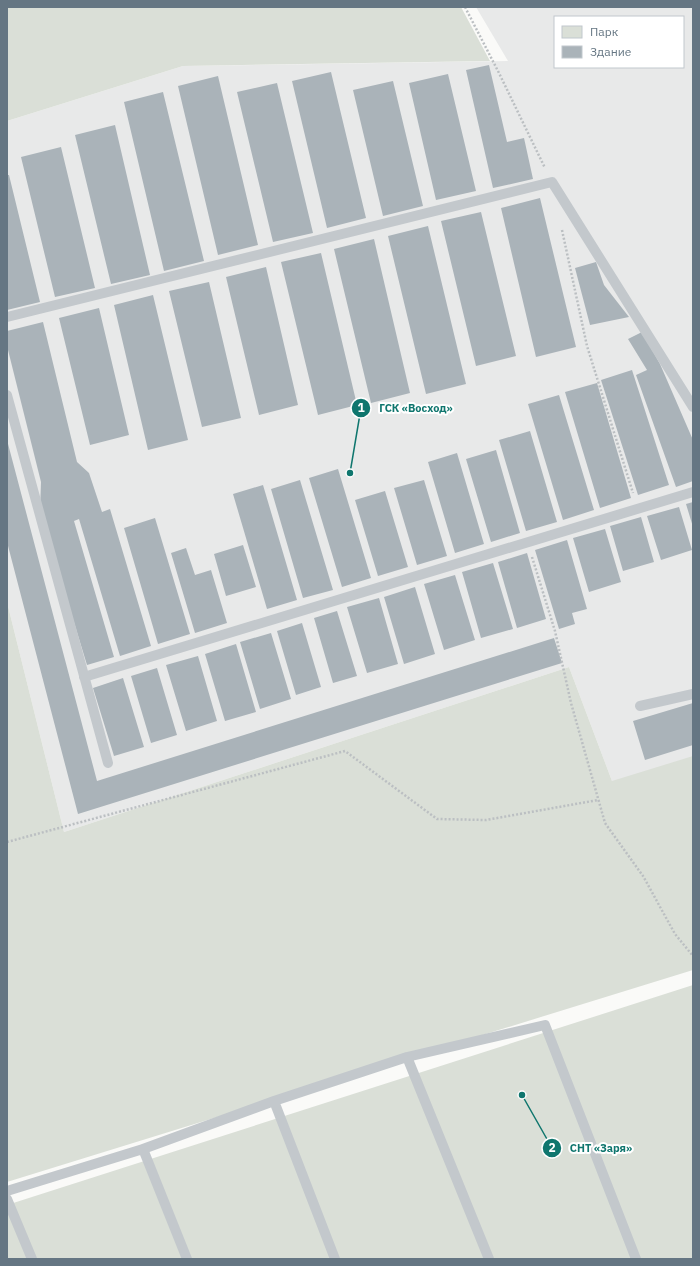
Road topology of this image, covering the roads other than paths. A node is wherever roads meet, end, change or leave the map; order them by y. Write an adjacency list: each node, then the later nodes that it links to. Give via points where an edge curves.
1 (7, 317): 3 (lane, via 552,182)
2 (7, 395): 5 (lane)
3 (693, 407)
4 (693, 492): 5 (lane)
5 (84, 677): 8 (lane)
6 (693, 694): 7 (lane)
7 (640, 706)
8 (108, 763)
9 (407, 1057): 10 (lane); 17 (lane); 18 (lane, via 545,1025)
10 (274, 1101): 11 (lane); 16 (lane)
11 (143, 1149): 12 (lane); 15 (lane)
12 (7, 1191)
13 (7, 1199): 14 (lane)
14 (32, 1259)
15 (187, 1259)
16 (335, 1259)
17 (489, 1259)
18 (636, 1259)

